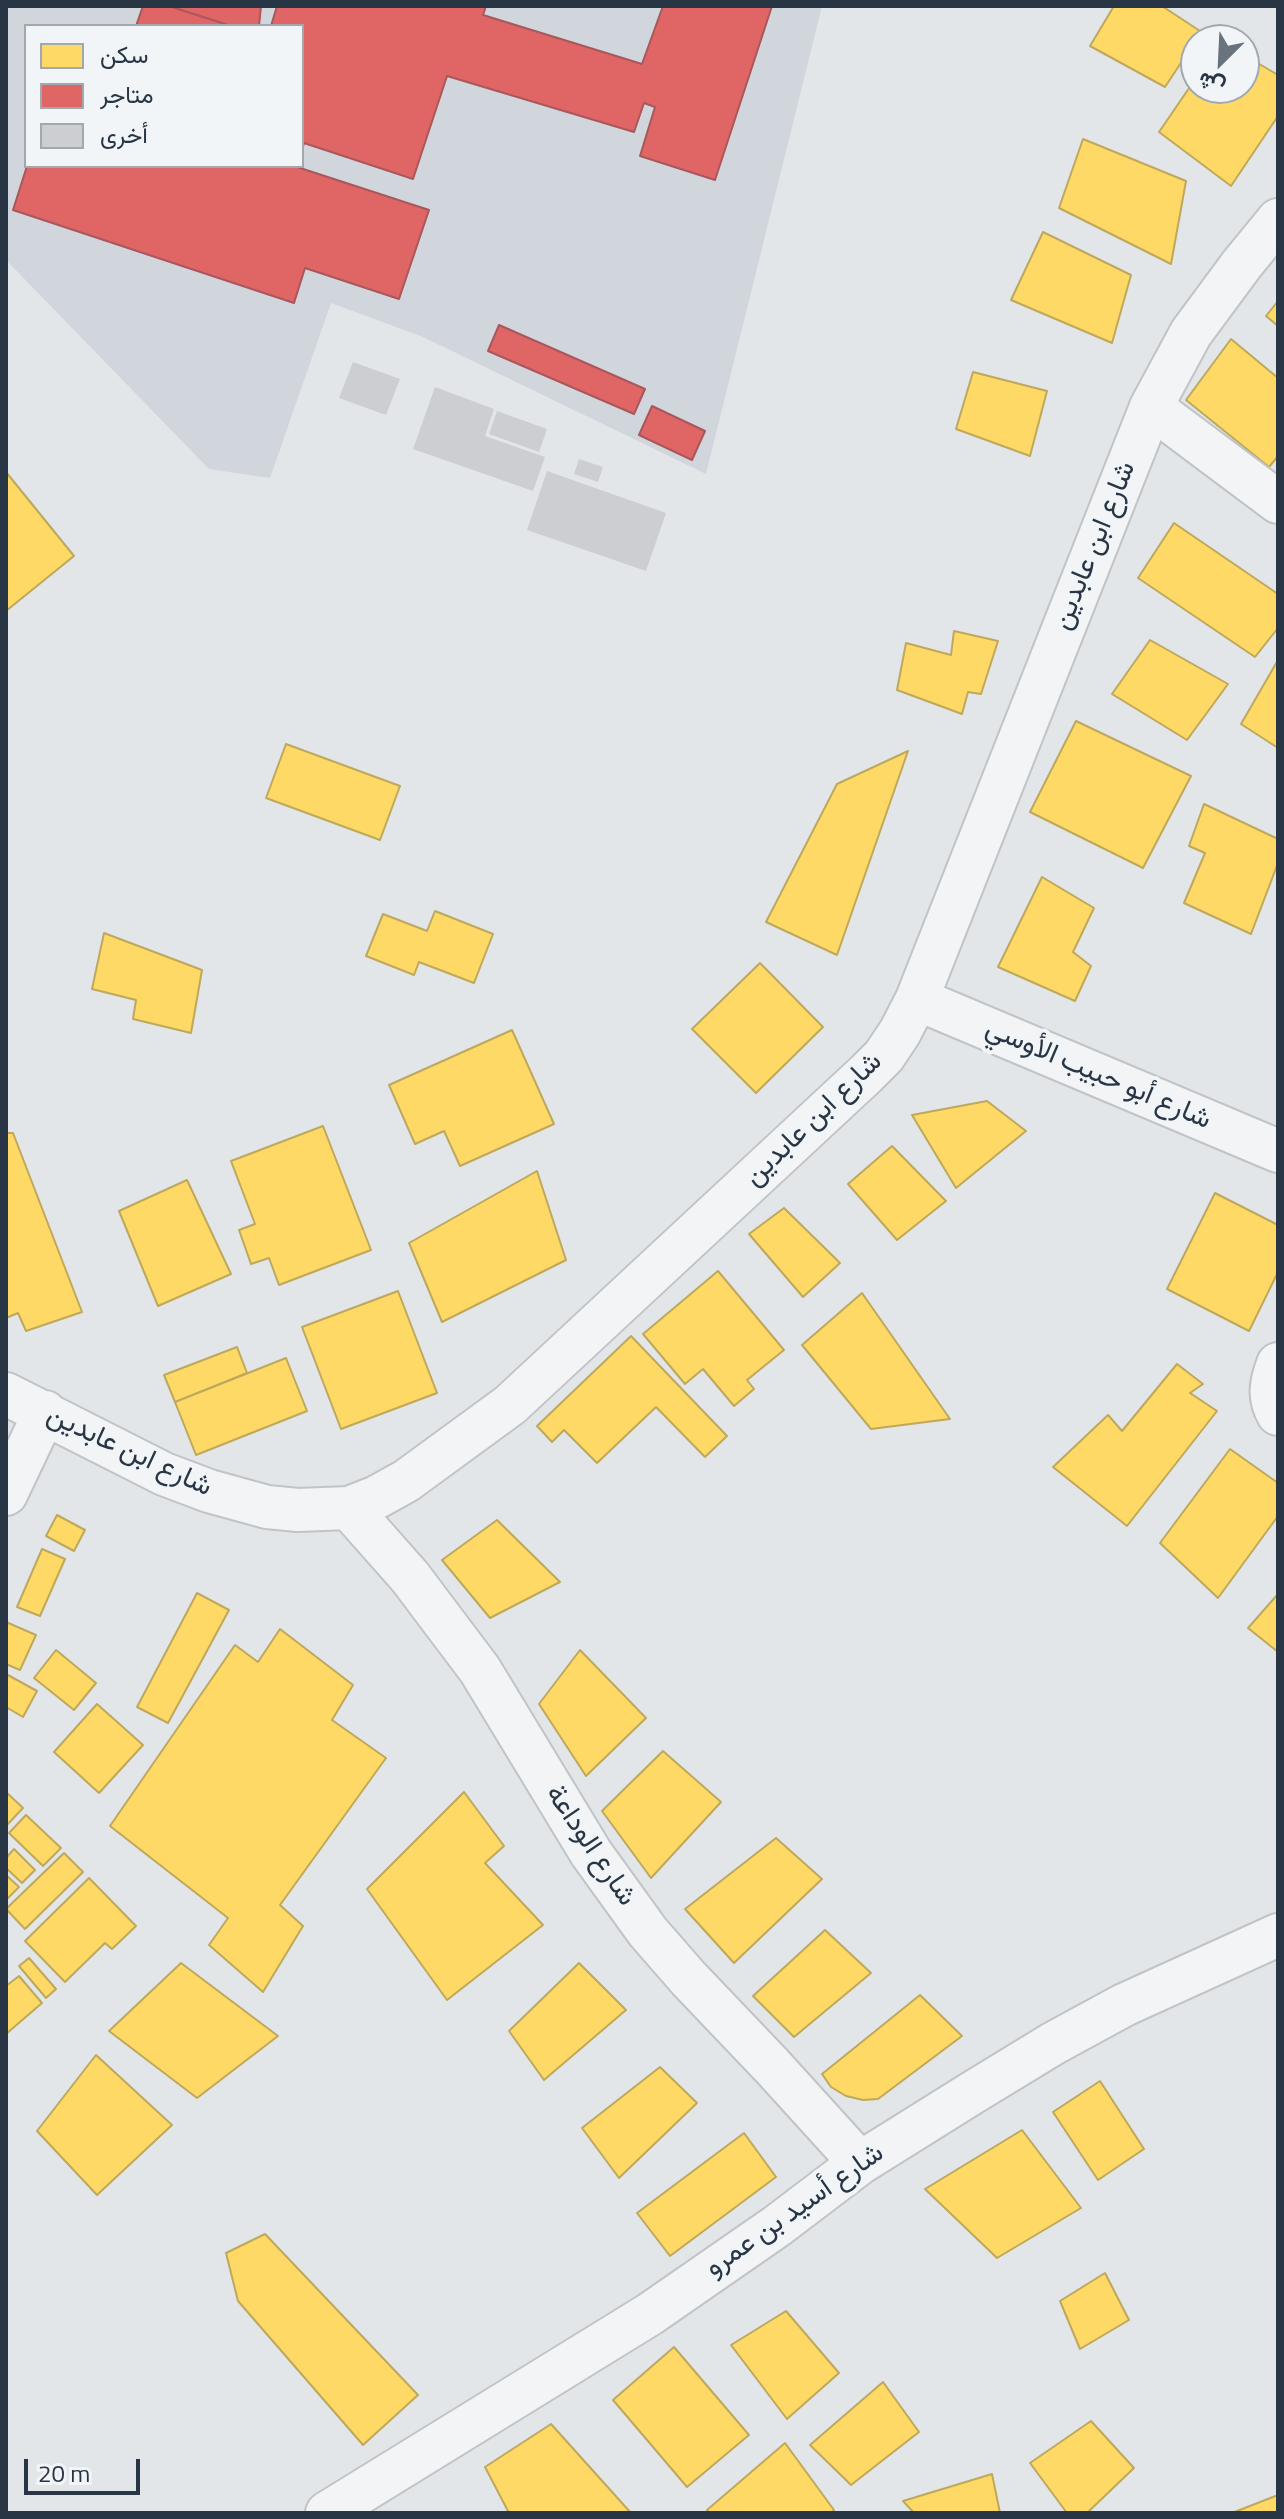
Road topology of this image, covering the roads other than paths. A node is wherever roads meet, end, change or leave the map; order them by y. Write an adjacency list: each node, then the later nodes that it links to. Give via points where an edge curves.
1 (1278, 220): 2 (street, شارع ابن عابدين, via 1191,333)
2 (1151, 407): 3 (street); 4 (street, شارع ابن عابدين)
3 (1278, 502)
4 (917, 999): 5 (street, شارع أبو حبيب الأوسي); 11 (street, شارع ابن عابدين, via 884,1056 866,1074 510,1405 406,1481)
5 (1278, 1151)
6 (1278, 1364): 9 (street, via 1271,1396)
7 (6, 1394): 8 (street, شارع ابن عابدين)
8 (45, 1412): 10 (street); 11 (street, شارع ابن عابدين, via 164,1474 220,1495 267,1507)
9 (1278, 1414)
10 (6, 1494)
11 (349, 1508): 13 (street, شارع الوداعة, via 444,1619 480,1670 591,1853 648,1932)
12 (1278, 1935): 13 (street, شارع أسيد بن عمرو, via 1096,2020)
13 (860, 2163): 14 (street, شارع أسيد بن عمرو, via 650,2314)
14 (327, 2513)

